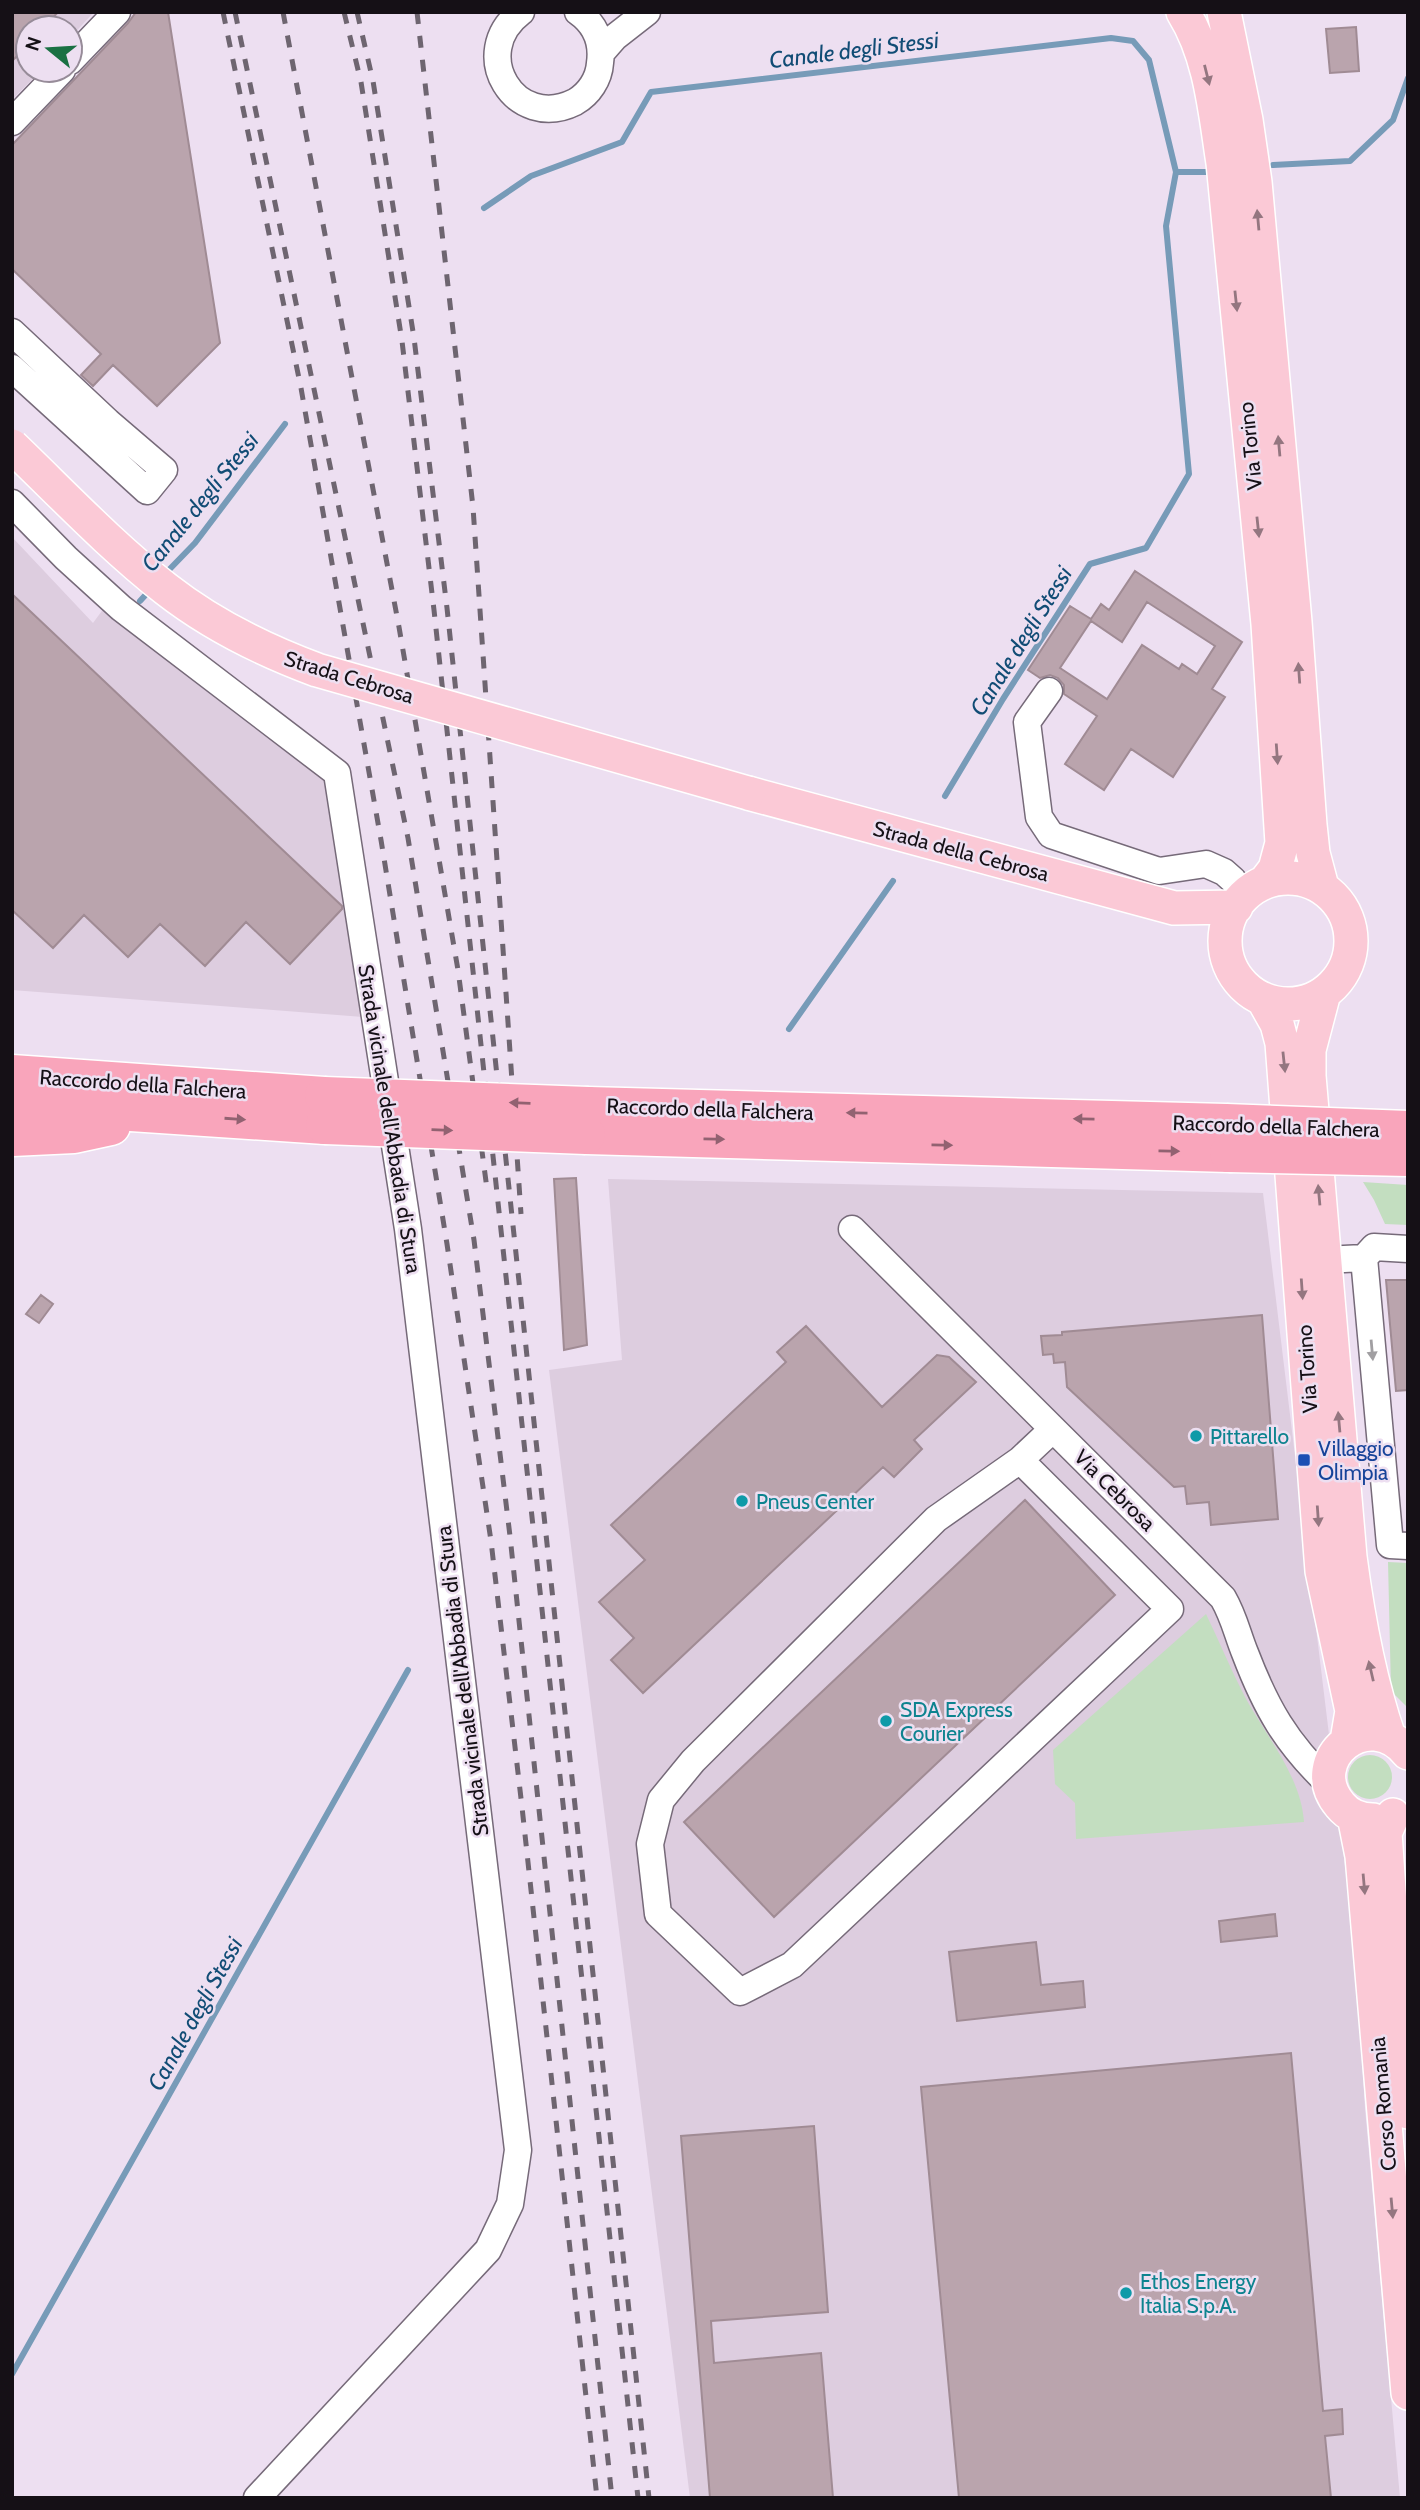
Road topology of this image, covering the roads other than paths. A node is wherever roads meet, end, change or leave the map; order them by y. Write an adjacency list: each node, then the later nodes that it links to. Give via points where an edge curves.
1 (117, 12): 7 (street)
2 (647, 12): 8 (street)
3 (1183, 12): 18 (main road, Via Torino, one-way to 18, via 1204,61 1223,163 1268,624 1282,843 1275,869)
4 (1224, 12): 17 (main road, Via Torino, one-way to 4, via 1310,825 1255,182)
5 (581, 13): 8 (street, via 598,37)
6 (511, 18): 8 (street, via 497,51 498,68 516,97 531,106 565,107 580,99 600,71)
7 (84, 46)
8 (601, 53)
9 (48, 84): 10 (street)
10 (12, 122)
11 (12, 332): 12 (street, via 164,470 147,491)
12 (12, 368)
13 (12, 446): 16 (main road, Strada Cebrosa, bridge, via 166,589 274,654)
14 (12, 503): 50 (street, Strada vicinale dell'Abbadia di Stura, via 121,608 337,773 408,1230 518,2150 510,2204 488,2250)
15 (1049, 691): 18 (street, via 1027,722 1039,817 1051,835 1159,871 1206,864 1224,872)
16 (748, 793): 19 (main road, Strada della Cebrosa)
17 (1322, 887): 18 (main road, via 1287,877); 21 (main road, via 1344,910 1352,946 1337,982)
18 (1248, 895): 19 (main road, Strada della Cebrosa); 20 (main road, via 1226,931)
19 (1174, 908): 20 (main road, Strada della Cebrosa)
20 (1226, 948): 22 (main road, via 1236,977)
21 (1324, 993): 22 (main road, via 1293,1004); 36 (main road, Via Torino, one-way to 21, via 1308,1050)
22 (1263, 999): 42 (main road, Via Torino, one-way to 42, via 1278,1024 1282,1043 1322,1571 1352,1710)
23 (12, 1055): 25 (highway, via 124,1066)
24 (12, 1074): 25 (highway, Raccordo della Falchera)
25 (256, 1091): 27 (highway, Raccordo della Falchera)
26 (12, 1104): 28 (highway, Raccordo della Falchera)
27 (324, 1111): 28 (highway, Raccordo della Falchera, one-way to 27); 31 (highway, Raccordo della Falchera, bridge)
28 (167, 1114): 30 (highway, via 74,1134)
29 (1408, 1130): 31 (highway, Raccordo della Falchera, bridge)
30 (12, 1137)
31 (1227, 1138): 32 (highway, Raccordo della Falchera, bridge)
32 (1408, 1157)
33 (852, 1230): 37 (street, Via Cebrosa)
34 (1408, 1249): 35 (street, via 1374,1247)
35 (1364, 1258): 36 (street); 39 (street, one-way to 39)
36 (1324, 1259): 41 (main road, Via Torino, one-way to 36, via 1375,1688 1356,1601)
37 (1053, 1429): 38 (street); 40 (street, Via Cebrosa, via 1223,1598)
38 (1020, 1460): 38 (street, via 936,1519 692,1761 661,1800 650,1844 658,1914 740,1992 792,1965 1170,1609)
39 (1399, 1546)
40 (1273, 1717): 42 (street, via 1308,1741); 43 (street, Via Cebrosa)
41 (1398, 1745): 42 (main road, via 1366,1734)
42 (1342, 1746): 43 (main road, Via Torino, via 1330,1766)
43 (1329, 1784): 45 (main road, via 1335,1800)
44 (1402, 1809): 45 (main road, via 1379,1820); 47 (main road, Corso Romania, via 1385,1833)
45 (1354, 1816): 49 (main road, Corso Romania, one-way to 49, via 1362,1856)
46 (1408, 1871): 47 (main road)
47 (1390, 1906): 48 (main road, Corso Romania)
48 (1408, 2112)
49 (1408, 2393)
50 (257, 2498)

